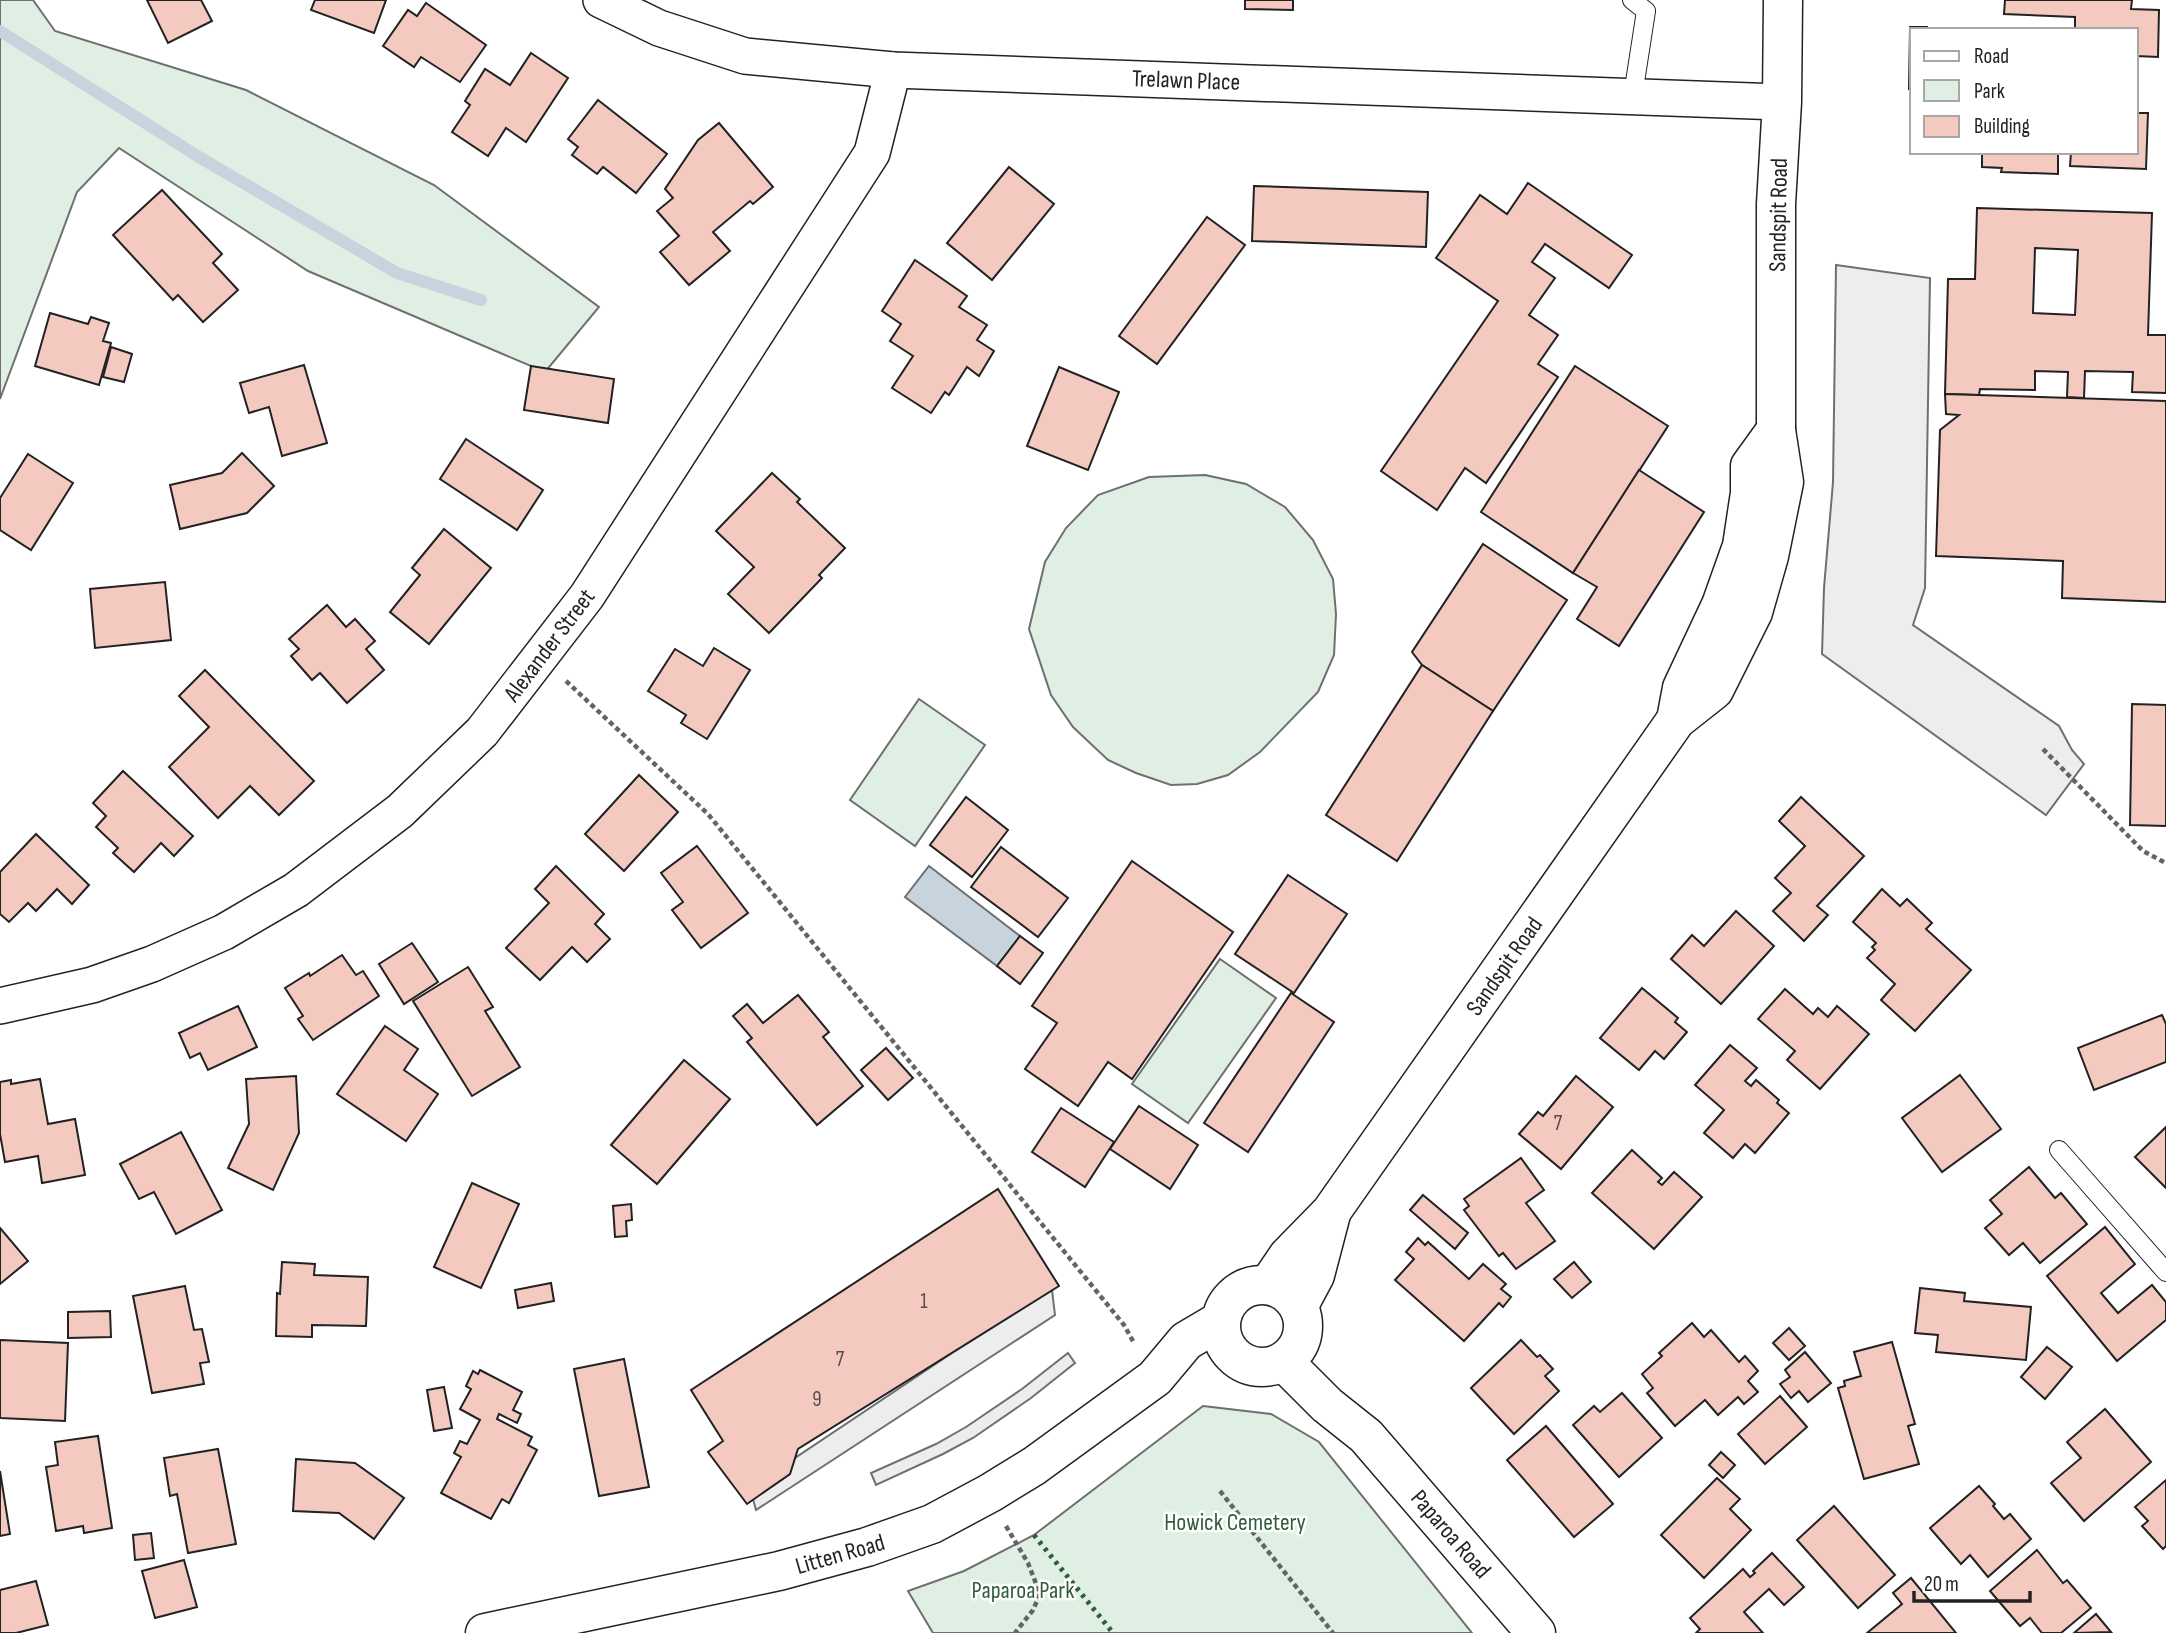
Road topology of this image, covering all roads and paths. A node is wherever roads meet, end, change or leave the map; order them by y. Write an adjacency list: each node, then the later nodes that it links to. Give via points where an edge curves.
1 (601, 0): 4 (street, Trelawn Place, via 659,28 744,56)
2 (1632, 0): 5 (lane, via 1646,11)
3 (1783, 0): 6 (main road, Sandspit Road)
4 (893, 70): 5 (street, Trelawn Place); 7 (street, Alexander Street, via 872,153 587,596)
5 (1633, 95): 6 (street, Trelawn Place)
6 (1782, 102): 13 (main road, Sandspit Road, via 1776,204 1776,430 1784,482 1753,612 1714,690 1676,720 1331,1212 1289,1256)
7 (539, 658): 10 (street, Alexander Street, via 482,732 400,811 296,890 224,932 152,964 92,985); 15 (path, via 708,814 1124,1325)
8 (2043, 749): 9 (path, via 2143,851)
9 (2166, 863)
10 (0, 1006)
11 (2059, 1150): 12 (lane)
12 (2166, 1272)
13 (1288, 1323): 14 (main road, via 1262,1367 1248,1366); 14 (main road, via 1246,1287 1228,1300); 21 (main road, Paparoa Road, via 1327,1405 1366,1436)
14 (1226, 1338): 15 (main road, Litten Road)
15 (1155, 1378): 17 (main road, Litten Road)
16 (1220, 1491): 20 (path)
17 (990, 1493): 18 (main road, Litten Road, via 923,1528 847,1553); 19 (path, via 1040,1594)
18 (485, 1633)
19 (1015, 1633)
20 (1333, 1633)
21 (1536, 1633)

